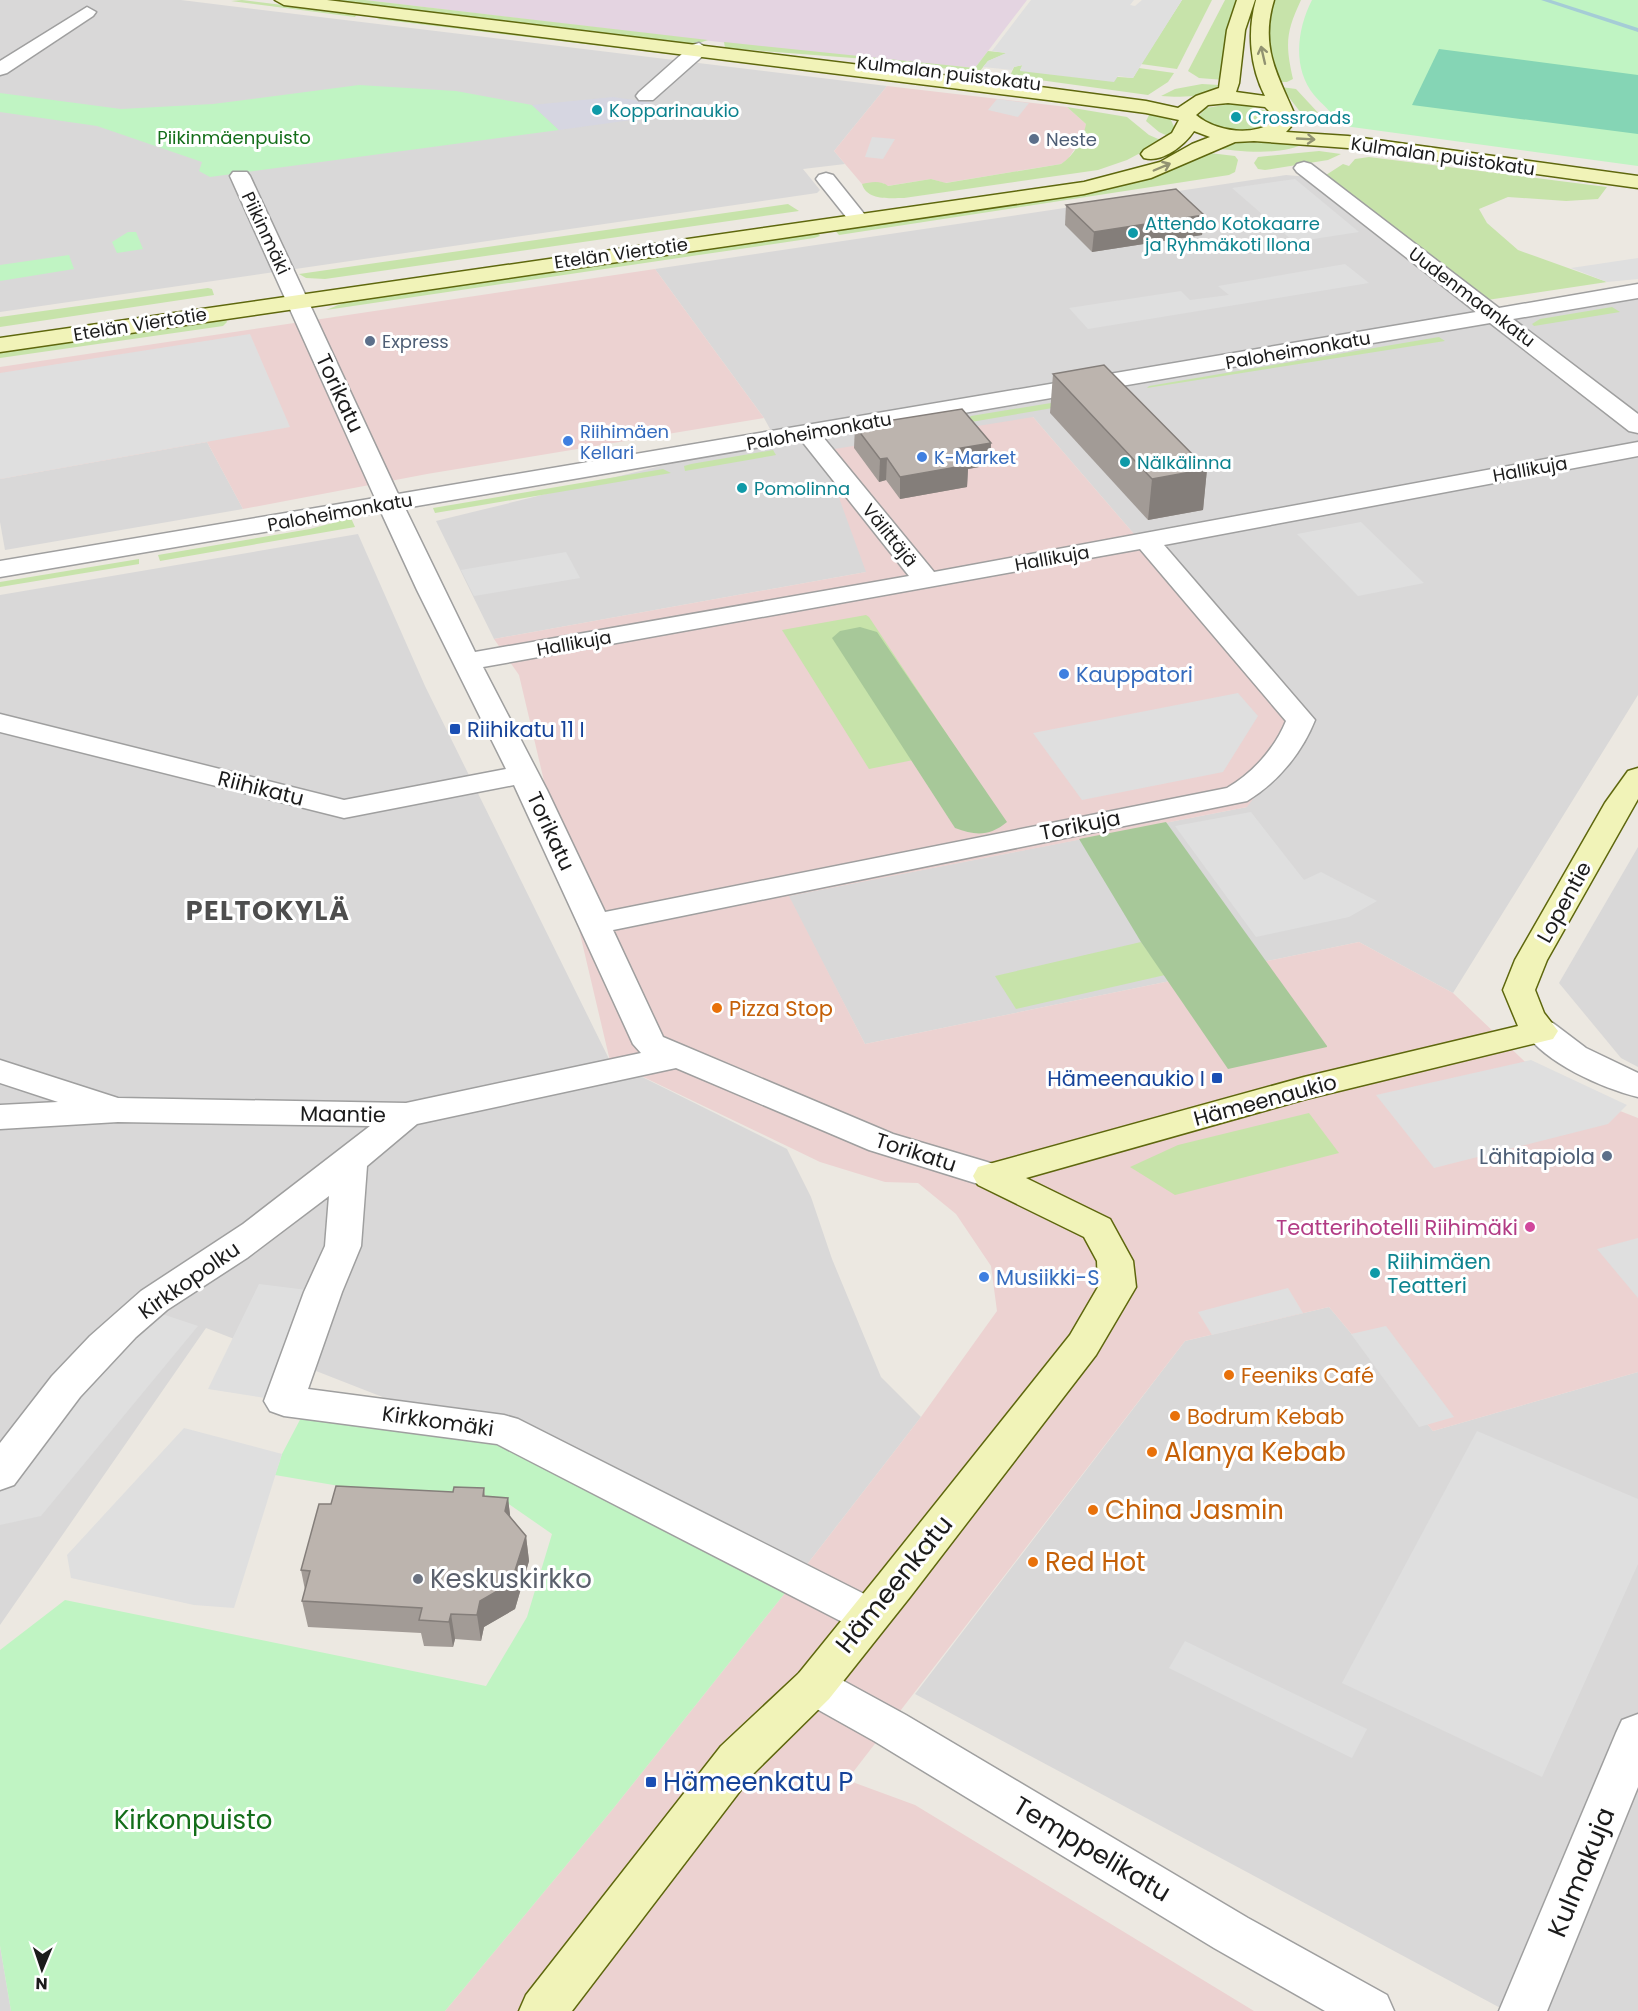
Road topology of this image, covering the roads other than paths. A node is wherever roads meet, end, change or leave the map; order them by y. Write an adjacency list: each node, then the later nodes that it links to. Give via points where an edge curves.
1 (284, 0): 5 (street, Kulmalan puistokatu)
2 (1246, 0): 8 (street, Etelän Viertotie, via 1236,30 1227,91)
3 (1265, 0): 9 (street, one-way to 3, via 1270,84 1260,43 1259,25)
4 (87, 12): 6 (street)
5 (699, 49): 7 (street); 8 (street, Kulmalan puistokatu, via 889,64)
6 (0, 69)
7 (646, 96)
8 (1197, 109): 9 (street, Kulmalan puistokatu, via 1256,100); 10 (street, Kulmalan puistokatu, via 1208,130); 16 (street, Etelän Viertotie, via 1186,131 1137,161 1094,174)
9 (1284, 112): 10 (street, Etelän Viertotie, via 1283,125 1276,129); 12 (street, Kulmalan puistokatu, via 1368,133)
10 (1241, 135): 15 (street, Kulmalan puistokatu, one-way to 15, via 1348,142); 16 (street, Etelän Viertotie, one-way to 10, via 1118,181 1167,166 1199,148)
11 (1304, 168): 19 (street, Uudenmaankatu)
12 (1638, 169)
13 (240, 176): 18 (street, Piikinmäki)
14 (826, 179): 16 (street)
15 (1638, 182)
16 (854, 214): 18 (street, Etelän Viertotie)
17 (1638, 291): 19 (street, Paloheimonkatu)
18 (294, 296): 20 (street, Etelän Viertotie); 21 (street, Etelän Viertotie); 25 (street, Torikatu)
19 (1495, 316): 22 (street, Uudenmaankatu); 23 (street, Paloheimonkatu)
20 (0, 332)
21 (0, 345)
22 (1638, 426)
23 (807, 432): 25 (street, Paloheimonkatu); 28 (street, Välittäjä)
24 (1638, 449): 26 (street, Hallikuja)
25 (391, 503): 27 (street, Paloheimonkatu); 29 (street, Torikatu)
26 (1147, 541): 28 (street, Hallikuja); 33 (street, Torikuja, via 1301,720 1297,733 1251,787 1236,795)
27 (0, 569)
28 (927, 581): 29 (street, Hallikuja)
29 (466, 663): 31 (street, Torikatu)
30 (0, 723): 31 (street, Riihikatu, via 344,809)
31 (524, 774): 33 (street, Torikatu)
32 (1638, 777): 34 (street, Lopentie, via 1531,960 1519,990 1529,1017)
33 (594, 924): 35 (street, Torikatu, via 650,1044)
34 (1541, 1031): 37 (street, via 1576,1057); 42 (street, Hämeenaukio, via 1304,1088)
35 (680, 1056): 39 (street, Maantie); 42 (street, Torikatu, via 881,1142)
36 (0, 1071): 38 (street)
37 (1638, 1086)
38 (118, 1110): 39 (street, Maantie); 40 (street, Maantie)
39 (406, 1114): 41 (street, Kirkkopolku)
40 (0, 1117)
41 (350, 1163): 43 (street, Kirkkopolku, via 144,1308 56,1400); 44 (street, Kirkkomäki, via 342,1246 284,1401 504,1430)
42 (991, 1176): 44 (street, Hämeenkatu, via 1097,1228 1115,1261 1117,1287 1083,1345)
43 (0, 1473)
44 (869, 1616): 45 (street, Hämeenkatu)
45 (814, 1686): 47 (street, Temppelikatu, via 1231,1933); 48 (street, Hämeenkatu, via 737,1760)
46 (1638, 1733): 49 (street, Kulmakuja)
47 (1341, 2003)
48 (543, 2011)
49 (1523, 2011)

